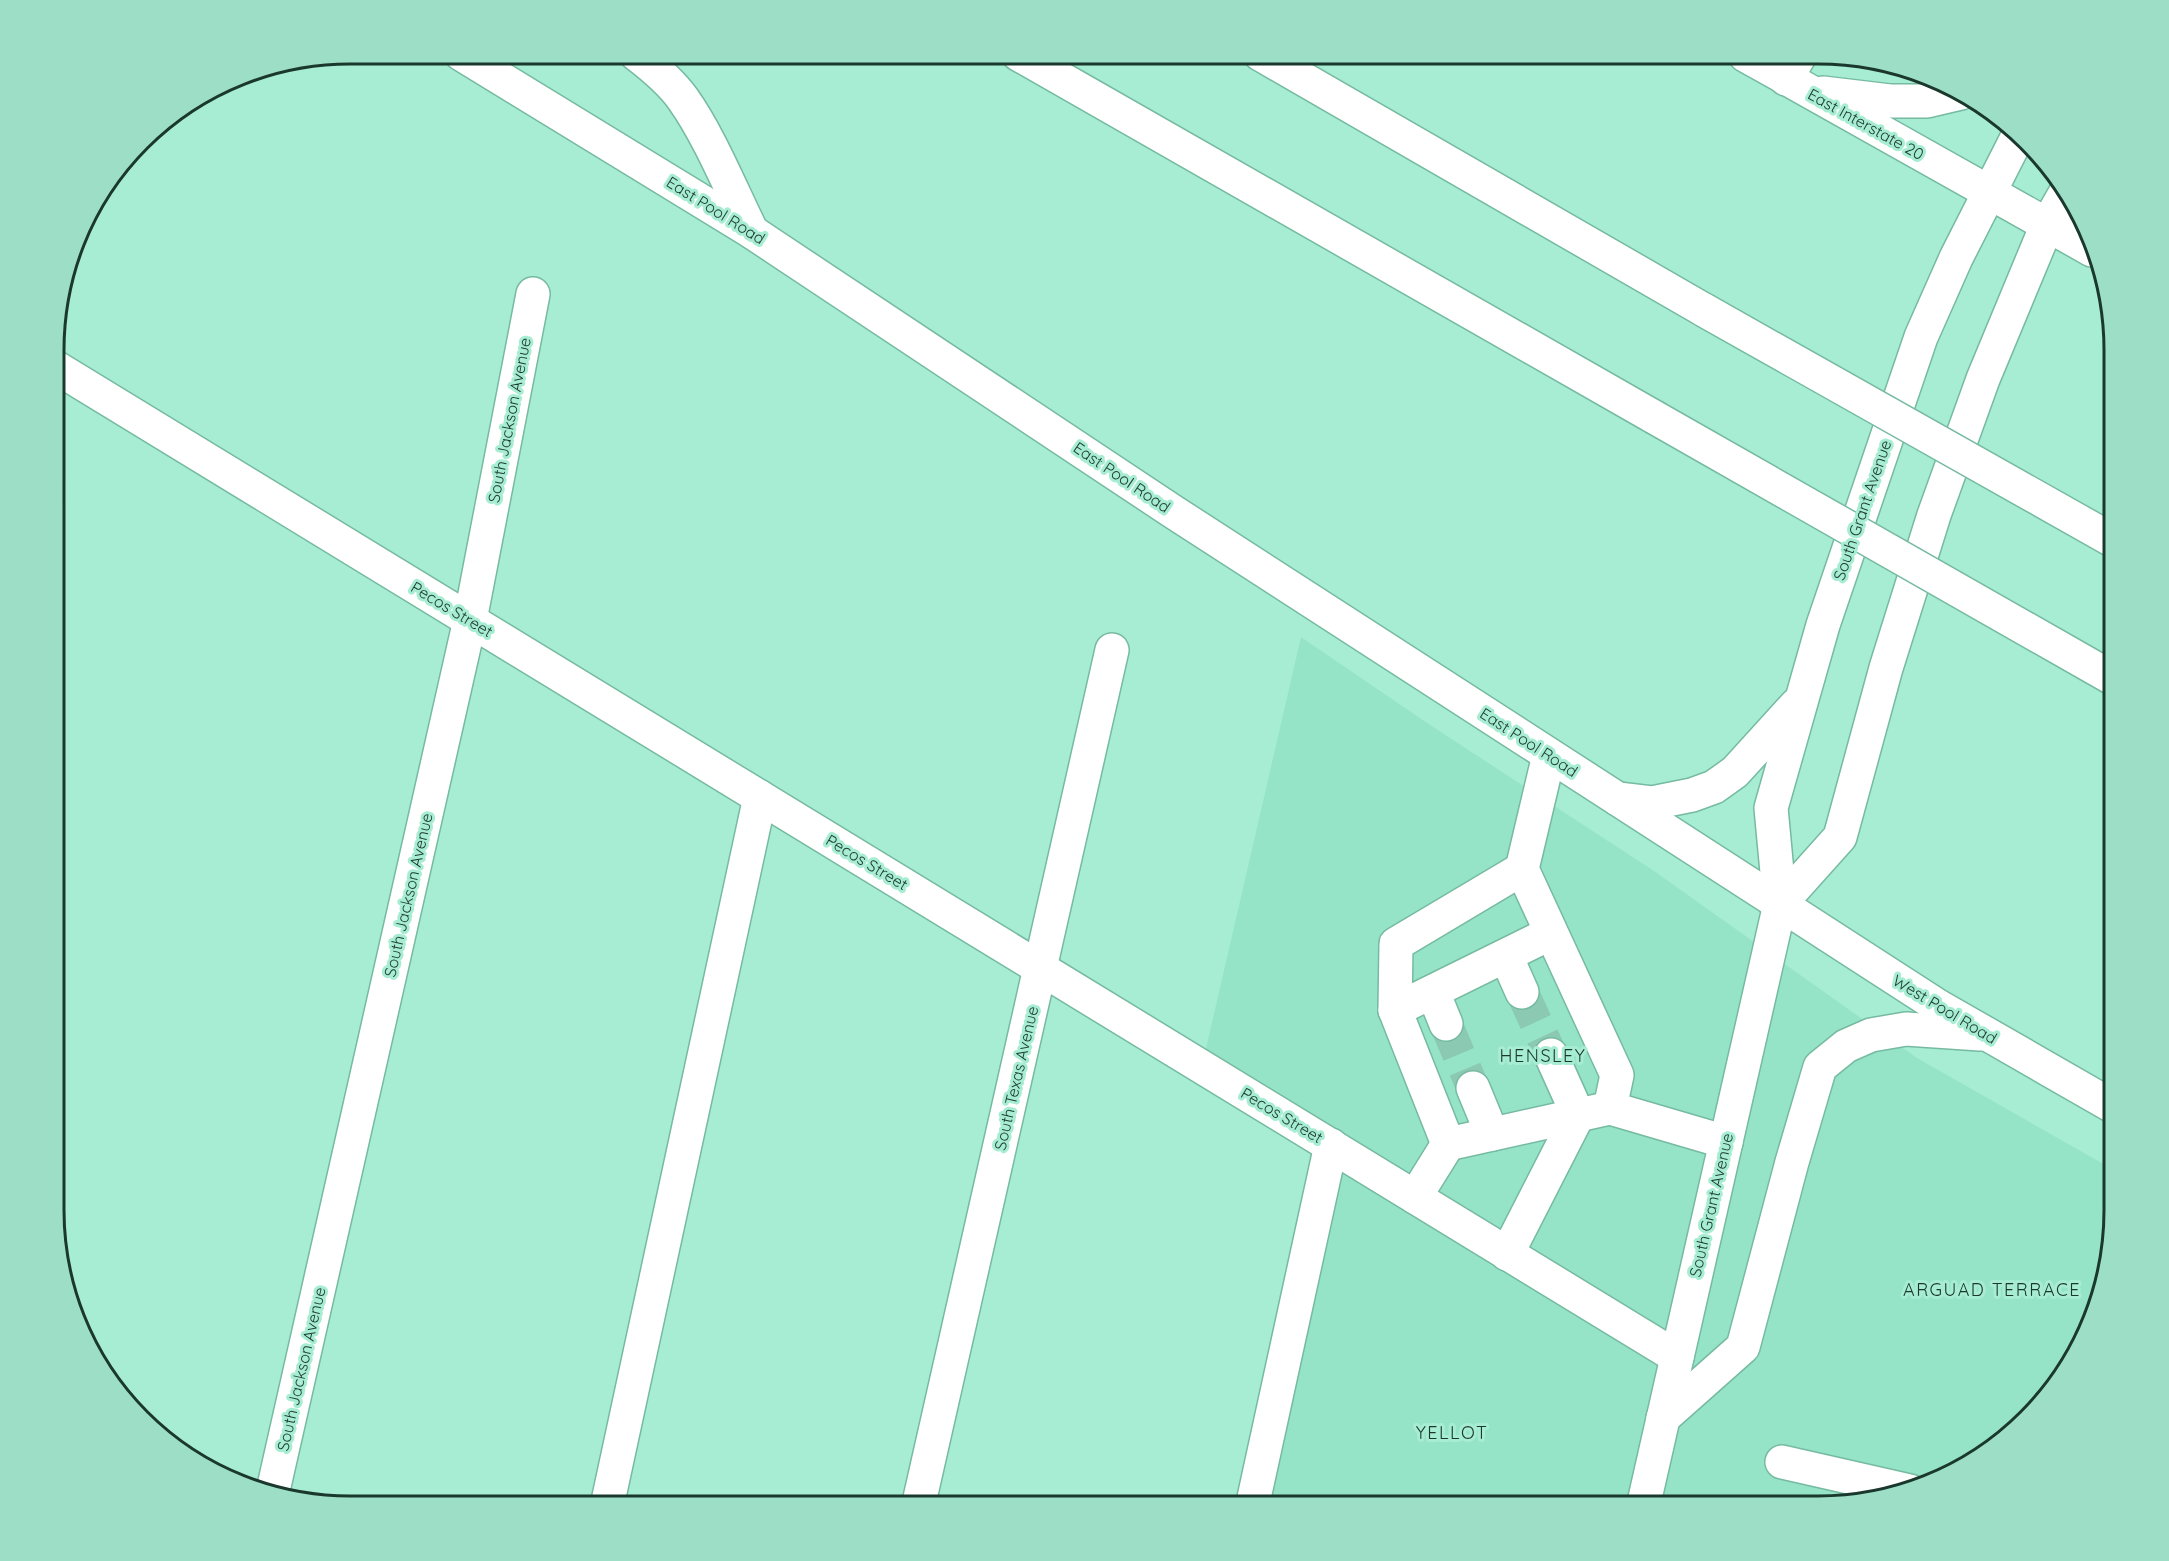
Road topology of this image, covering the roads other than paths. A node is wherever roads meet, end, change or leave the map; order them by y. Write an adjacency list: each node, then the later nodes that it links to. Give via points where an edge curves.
1 (477, 64): 12 (main road, East Pool Road)
2 (648, 64): 12 (main road, via 683,99)
3 (1036, 64): 19 (main road, bridge)
4 (1277, 64): 16 (main road, bridge)
5 (1769, 64): 6 (main road, East Interstate 20)
6 (1798, 75): 7 (main road, via 1890,101 1927,101); 9 (main road, East Interstate 20)
7 (1948, 96)
8 (2015, 142): 9 (main road, South Grant Avenue)
9 (1988, 193): 11 (main road, East Interstate 20); 20 (main road, South Grant Avenue, via 1922,337 1822,625)
10 (2061, 200): 11 (main road, South Grant Avenue)
11 (2047, 225): 13 (main road, East Interstate 20); 25 (main road, South Grant Avenue, via 1983,379 1934,516 1886,668 1840,837)
12 (752, 232): 21 (main road, East Pool Road)
13 (2085, 246)
14 (533, 294): 17 (main road, South Jackson Avenue)
15 (64, 372): 17 (main road, Pecos Street)
16 (2104, 535)
17 (470, 620): 22 (main road, Pecos Street); 48 (main road, South Jackson Avenue)
18 (1112, 650): 28 (main road, South Texas Avenue)
19 (2104, 673)
20 (1801, 699): 23 (main road, via 1735,772 1714,788 1652,803); 25 (main road, South Grant Avenue, via 1771,808)
21 (1549, 755): 23 (main road, East Pool Road); 24 (main road)
22 (760, 797): 28 (main road, Pecos Street); 50 (main road)
23 (1618, 799): 25 (main road, East Pool Road)
24 (1522, 868): 26 (main road); 31 (main road, via 1396,944)
25 (1780, 904): 33 (main road, West Pool Road); 40 (main road, South Grant Avenue)
26 (1551, 933): 27 (main road); 37 (main road, via 1617,1075)
27 (1506, 956): 29 (main road); 30 (main road)
28 (1041, 968): 42 (main road, Pecos Street); 51 (main road, South Texas Avenue)
29 (1433, 992): 31 (main road); 32 (main road)
30 (1522, 992)
31 (1395, 1010): 41 (main road)
32 (1446, 1024)
33 (1988, 1035): 36 (main road, West Pool Road); 46 (main road, via 1906,1029 1871,1035 1846,1046 1820,1067 1743,1347)
34 (1551, 1055): 38 (main road)
35 (1473, 1088): 39 (main road)
36 (2104, 1101)
37 (1610, 1108): 38 (main road); 40 (main road)
38 (1578, 1114): 39 (main road); 44 (main road)
39 (1492, 1134): 41 (main road)
40 (1726, 1142): 45 (main road, South Grant Avenue)
41 (1448, 1144): 43 (main road)
42 (1331, 1145): 43 (main road, Pecos Street); 52 (main road)
43 (1415, 1197): 44 (main road, Pecos Street)
44 (1507, 1254): 45 (main road, Pecos Street)
45 (1677, 1357): 46 (main road, South Grant Avenue)
46 (1663, 1418): 53 (main road, South Grant Avenue)
47 (1782, 1462): 49 (main road)
48 (274, 1486)
49 (1892, 1487)
50 (609, 1496)
51 (921, 1496)
52 (1254, 1496)
53 (1645, 1496)

